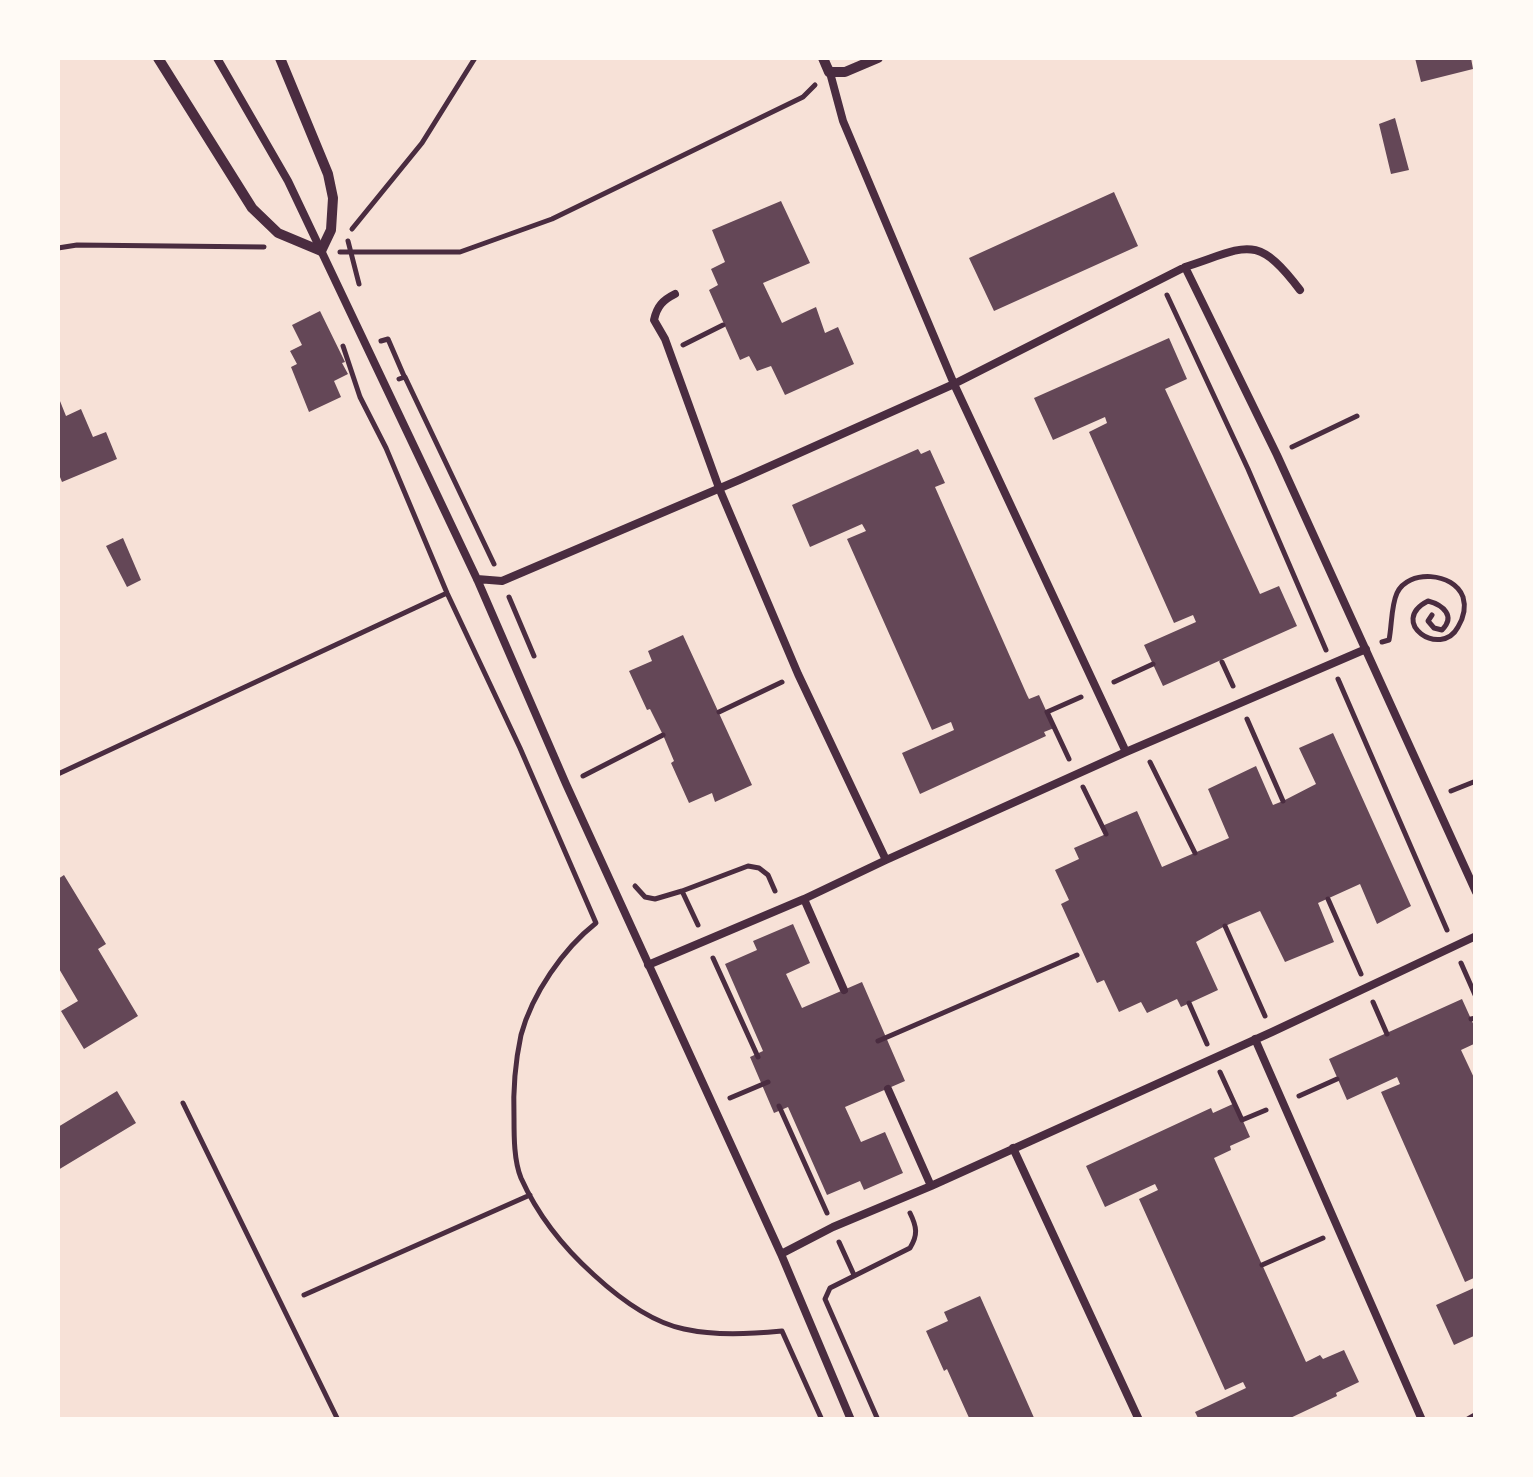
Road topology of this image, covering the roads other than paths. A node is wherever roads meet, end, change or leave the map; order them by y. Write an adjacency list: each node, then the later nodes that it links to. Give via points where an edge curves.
1 (158, 58): 7 (street, via 252,208 278,233)
2 (217, 58): 7 (lane)
3 (280, 58): 7 (street, via 328,174 331,230)
4 (825, 58): 6 (street)
5 (878, 58): 6 (street)
6 (829, 72): 11 (lane)
7 (321, 251): 13 (lane)
8 (1185, 267): 9 (lane, via 1250,247 1284,268); 11 (lane); 14 (lane)
9 (1300, 290)
10 (675, 294): 12 (lane, via 654,320)
11 (954, 384): 12 (lane); 15 (lane)
12 (719, 488): 13 (lane, via 502,581); 16 (lane)
13 (477, 579): 20 (lane)
14 (1366, 649): 15 (lane); 17 (lane)
15 (1126, 752): 16 (lane)
16 (886, 860): 18 (lane)
17 (1476, 892)
18 (809, 897): 20 (lane); 21 (lane)
19 (1476, 936): 22 (lane)
20 (648, 964): 26 (lane)
21 (844, 990)
22 (1255, 1039): 24 (lane); 29 (lane)
23 (888, 1089): 25 (lane)
24 (1012, 1148): 25 (lane); 28 (lane)
25 (931, 1186): 26 (lane)
26 (781, 1254): 27 (lane)
27 (850, 1420)
28 (1139, 1420)
29 (1422, 1420)

